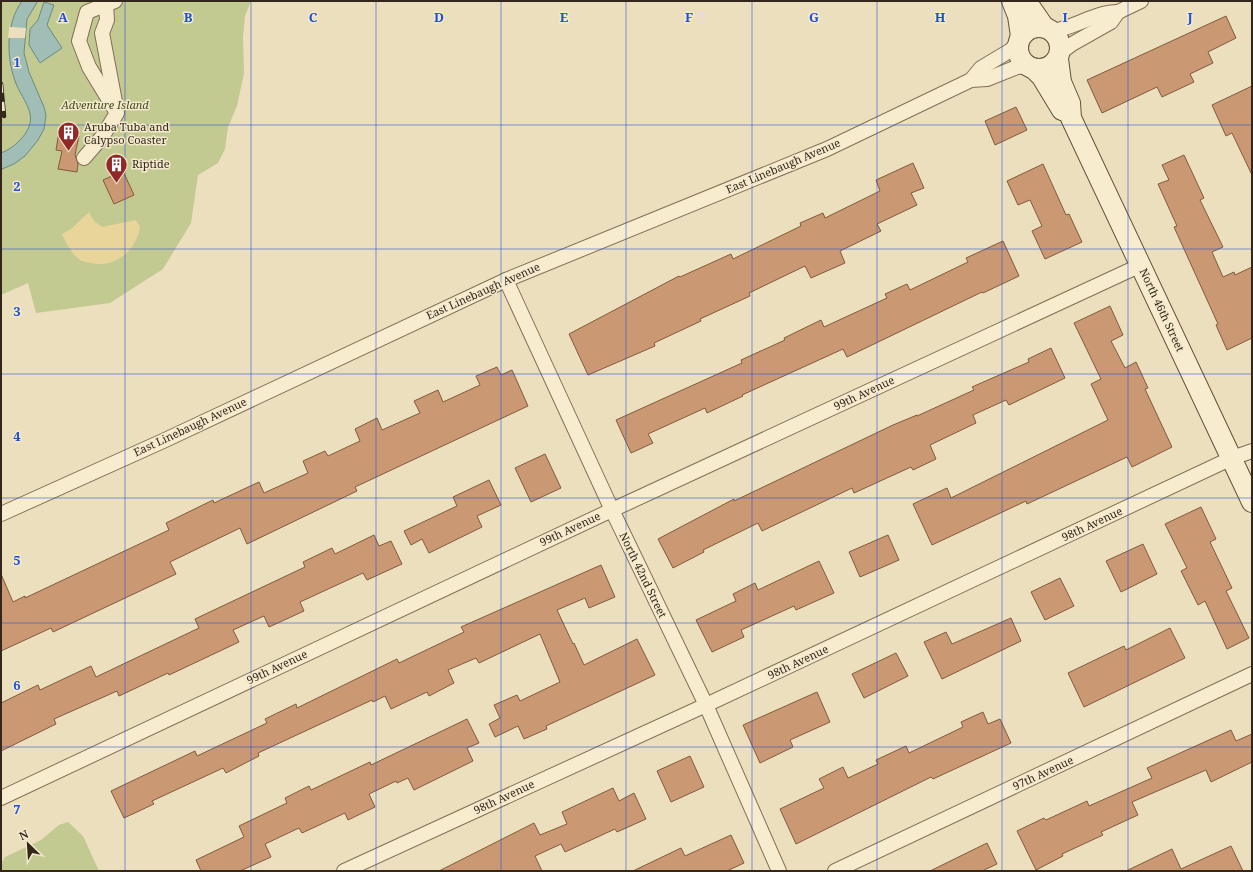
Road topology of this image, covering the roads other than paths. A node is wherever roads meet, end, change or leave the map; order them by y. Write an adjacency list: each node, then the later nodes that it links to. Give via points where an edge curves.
1 (1012, 1): 7 (street, via 1018,16)
2 (1026, 1): 6 (street)
3 (1141, 1): 5 (street)
4 (111, 3): 11 (street, via 102,33); 11 (street, via 87,12 79,41 89,67)
5 (1118, 12): 6 (street, via 1104,12 1079,24); 8 (street, via 1111,22 1072,44)
6 (1049, 29): 7 (street, via 1031,28); 8 (street, via 1060,41)
7 (1020, 39): 9 (street, via 1019,56); 10 (street, East Linebaugh Avenue, via 1007,53 981,68)
8 (1059, 56): 9 (street, via 1048,68); 12 (street, North 46th Street, via 1061,82 1070,103)
9 (1031, 68): 10 (street, East Linebaugh Avenue, via 1017,67 987,79); 12 (street, North 46th Street, via 1049,88 1060,108)
10 (971, 80): 15 (street, East Linebaugh Avenue, via 827,149)
11 (117, 113): 13 (street, via 102,137)
12 (1071, 118): 14 (street, North 46th Street)
13 (84, 158)
14 (1141, 265): 17 (street, North 46th Street); 19 (street, 99th Avenue)
15 (506, 280): 19 (street, North 42nd Street); 20 (street, East Linebaugh Avenue)
16 (1252, 451): 17 (street, 98th Avenue)
17 (1232, 458): 18 (street, North 46th Street); 22 (street, 98th Avenue)
18 (1252, 502)
19 (612, 510): 22 (street, North 42nd Street); 23 (street, 99th Avenue)
20 (1, 514)
21 (1252, 674): 26 (street, 97th Avenue)
22 (706, 705): 24 (street, 98th Avenue); 25 (street, North 42nd Street)
23 (1, 798)
24 (344, 871)
25 (779, 871)
26 (835, 871)

